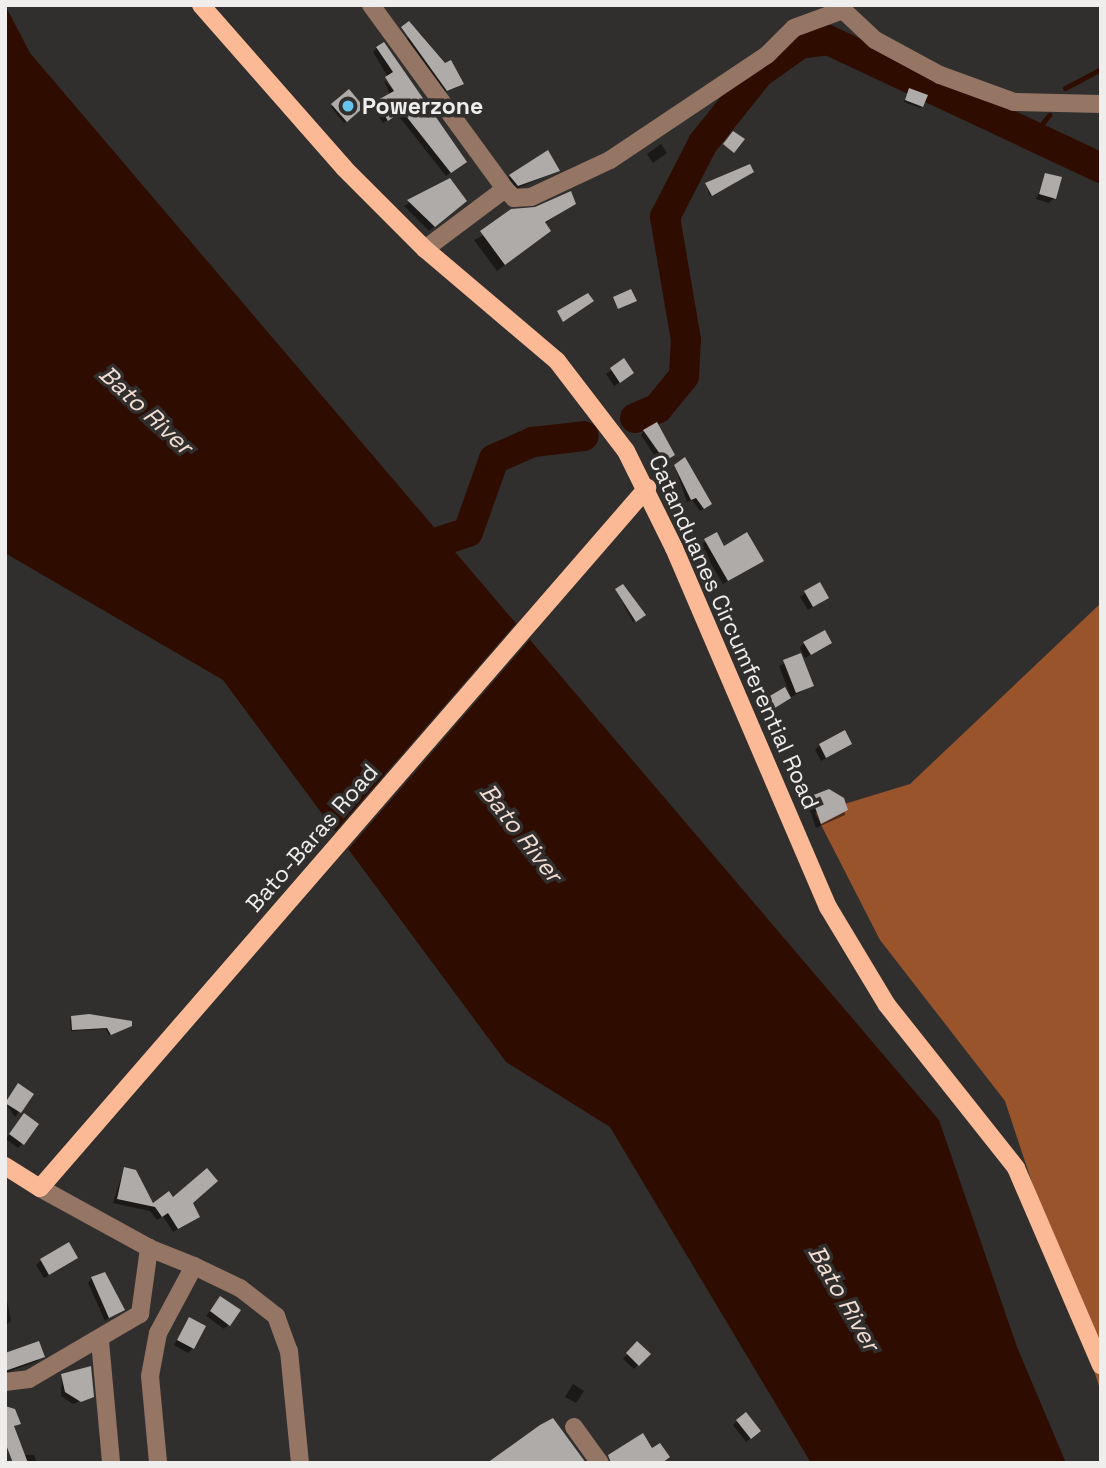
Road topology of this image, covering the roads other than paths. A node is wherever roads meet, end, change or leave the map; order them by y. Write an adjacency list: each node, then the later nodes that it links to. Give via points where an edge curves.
1 (201, 5): 6 (main road, Catanduanes Circumferential Road, via 344,168)
2 (371, 5): 5 (street)
3 (849, 7): 4 (street, via 875,40 940,75 1014,102); 5 (street, via 794,28 767,55 610,160 531,197 514,198)
4 (1101, 104)
5 (505, 189): 6 (street)
6 (425, 249): 7 (main road, Catanduanes Circumferential Road, via 557,361 598,408)
7 (647, 488): 9 (main road, Bato-Baras Road); 13 (main road, Catanduanes Circumferential Road, via 828,907 887,1005 1017,1167)
8 (5, 1166): 9 (main road)
9 (40, 1188): 10 (street)
10 (149, 1248): 11 (street); 12 (street, via 141,1314)
11 (194, 1266): 17 (street, via 158,1333 150,1376); 18 (street, via 240,1287 276,1316 289,1351)
12 (100, 1341): 14 (street, via 29,1379); 16 (street)
13 (1101, 1365)
14 (5, 1382)
15 (574, 1427): 19 (street)
16 (106, 1461)
17 (158, 1463)
18 (300, 1463)
19 (600, 1463)

